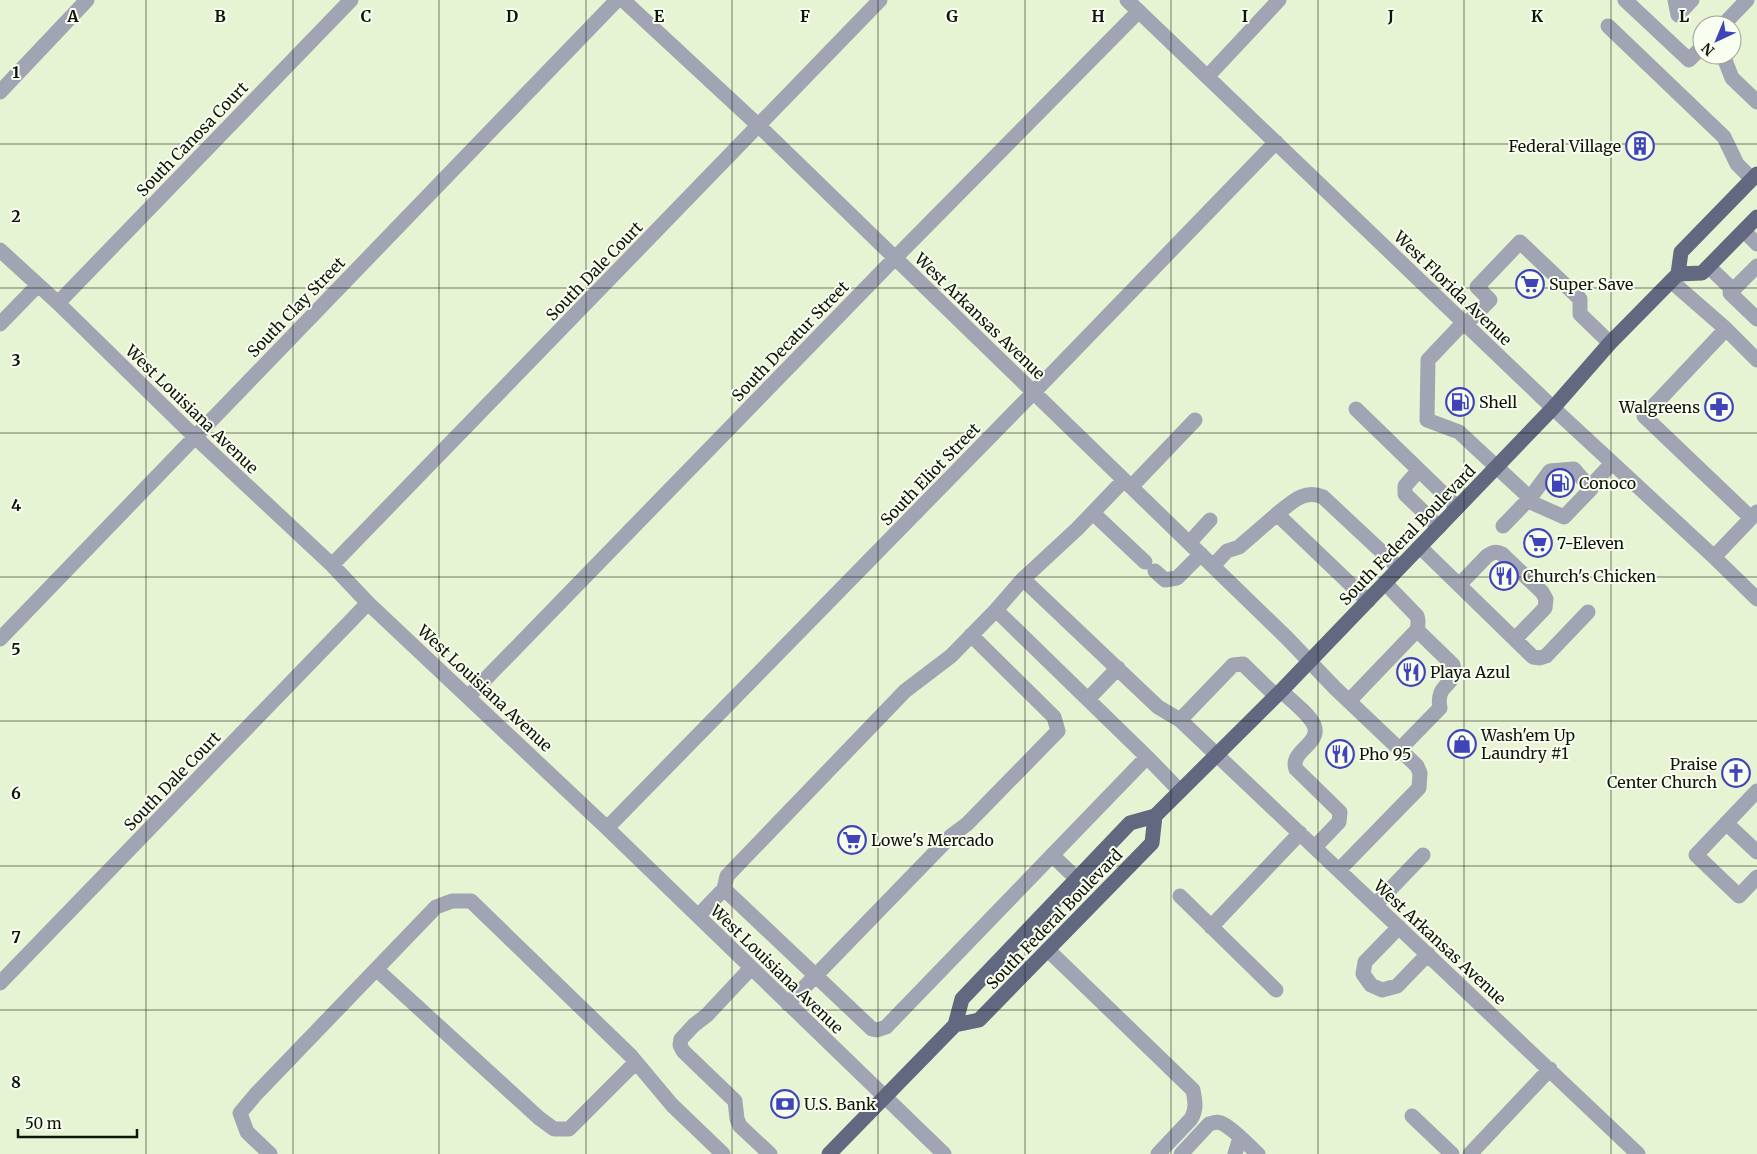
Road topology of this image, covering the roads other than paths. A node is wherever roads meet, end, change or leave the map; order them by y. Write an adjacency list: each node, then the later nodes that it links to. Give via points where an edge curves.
1 (87, 0): 19 (street)
2 (351, 0): 34 (street, South Canosa Court)
3 (616, 0): 45 (street, South Clay Street)
4 (623, 0): 21 (street, West Arkansas Avenue)
5 (880, 0): 21 (street, South Dale Court)
6 (1127, 0): 12 (street, West Florida Avenue)
7 (1279, 0): 18 (street)
8 (1625, 0): 15 (street)
9 (1692, 0): 11 (street)
10 (1746, 0): 13 (street)
11 (1676, 7): 15 (street)
12 (1139, 11): 18 (street, West Florida Avenue); 28 (street, South Decatur Street)
13 (1732, 15)
14 (1608, 26): 23 (street, via 1724,137 1737,164)
15 (1660, 33): 16 (street, via 1689,60)
16 (1692, 57)
17 (1727, 65): 20 (street, via 1732,78)
18 (1207, 77): 22 (street, West Florida Avenue)
19 (0, 92)
20 (1757, 102)
21 (759, 126): 28 (street, West Arkansas Avenue); 63 (street, South Dale Court)
22 (1276, 142): 36 (street, West Florida Avenue); 41 (street, South Eliot Street)
23 (1755, 177): 31 (main road, via 1681,252)
24 (1757, 217): 25 (main road)
25 (1744, 231): 26 (street); 29 (main road)
26 (1757, 244)
27 (0, 250): 32 (street, West Louisiana Avenue)
28 (895, 258): 41 (street, West Arkansas Avenue); 81 (street, South Decatur Street)
29 (1709, 266): 31 (main road, via 1702,273); 33 (street)
30 (1757, 266): 33 (street)
31 (1674, 277): 38 (street); 39 (main road, South Federal Boulevard)
32 (38, 285): 34 (street, West Louisiana Avenue); 37 (street)
33 (1733, 290): 35 (street, via 1730,293)
34 (58, 303): 45 (street, West Louisiana Avenue)
35 (1757, 319)
36 (1465, 323): 39 (street, via 1490,300 1477,287 1520,242 1580,299 1580,314); 42 (street, West Florida Avenue); 47 (street, via 1428,360 1427,420 1459,432)
37 (0, 324)
38 (1726, 329): 40 (street); 55 (street, via 1644,416)
39 (1610, 343): 42 (main road, South Federal Boulevard)
40 (1757, 360)
41 (1034, 392): 49 (street, West Arkansas Avenue); 92 (street, South Eliot Street)
42 (1553, 408): 46 (street, West Florida Avenue); 47 (main road, South Federal Boulevard)
43 (1356, 409): 48 (street)
44 (1195, 420): 49 (street)
45 (195, 437): 63 (street, West Louisiana Avenue); 76 (street, South Clay Street)
46 (1612, 464): 50 (street); 62 (street, West Florida Avenue)
47 (1497, 466): 51 (street); 52 (main road, South Federal Boulevard)
48 (1419, 470): 52 (street); 58 (street, via 1405,486 1405,494)
49 (1128, 483): 53 (street); 59 (street, West Arkansas Avenue)
50 (1589, 488): 51 (street, via 1564,517); 51 (street, via 1574,469 1550,471)
51 (1529, 499): 57 (street)
52 (1457, 507): 58 (main road, South Federal Boulevard)
53 (1092, 513): 61 (street, via 1165,580 1177,578); 66 (street)
54 (1278, 514): 64 (street); 65 (street, via 1300,496 1309,493 1323,497); 70 (street)
55 (1754, 515): 62 (street)
56 (1210, 520): 59 (street)
57 (1502, 526)
58 (1439, 527): 60 (main road, South Federal Boulevard)
59 (1189, 542): 61 (street, West Arkansas Avenue)
60 (1420, 547): 65 (main road, South Federal Boulevard); 68 (street)
61 (1201, 554): 64 (street, West Arkansas Avenue)
62 (1714, 557): 69 (street, West Florida Avenue)
63 (332, 565): 71 (street, West Louisiana Avenue)
64 (1213, 566): 78 (street, West Arkansas Avenue)
65 (1399, 568): 67 (main road, South Federal Boulevard)
66 (1023, 579): 72 (street); 79 (street, West Arkansas Avenue)
67 (1385, 583): 70 (main road, South Federal Boulevard); 74 (street, via 1417,616)
68 (1459, 585): 77 (street); 77 (street, via 1487,556 1497,552 1542,592 1546,599 1545,608)
69 (1757, 599)
70 (1368, 601): 78 (main road, South Federal Boulevard)
71 (368, 602): 81 (street, West Louisiana Avenue); 112 (street, South Dale Court)
72 (996, 610): 75 (street); 82 (street)
73 (1588, 612): 77 (street, via 1546,656 1533,657)
74 (1417, 630): 83 (street); 85 (street, via 1453,665 1455,672 1441,690 1440,708)
75 (971, 635): 101 (street, via 951,656 905,691 727,876); 111 (street, via 1054,717 1058,732)
76 (0, 639)
77 (1515, 639)
78 (1310, 660): 80 (main road, South Federal Boulevard); 83 (street, West Arkansas Avenue)
79 (1118, 668): 82 (street); 84 (street, West Arkansas Avenue, via 1158,707)
80 (1279, 693): 84 (street, via 1238,663); 86 (main road, South Federal Boulevard); 94 (street, via 1315,727 1312,740 1295,759 1296,769 1340,812 1339,822)
81 (469, 696): 92 (street, West Louisiana Avenue)
82 (1088, 699): 87 (street)
83 (1349, 701): 85 (street, West Arkansas Avenue)
84 (1180, 720): 86 (street, West Arkansas Avenue)
85 (1399, 750): 98 (street, West Arkansas Avenue, via 1420,773 1419,788)
86 (1217, 756): 88 (main road, South Federal Boulevard); 93 (street, West Arkansas Avenue)
87 (1148, 757): 88 (street); 96 (street)
88 (1180, 791): 90 (main road, South Federal Boulevard)
89 (1757, 791): 91 (street)
90 (1156, 816): 100 (main road, South Federal Boulevard, via 1130,823); 107 (main road, South Federal Boulevard, via 1152,843)
91 (1726, 823): 95 (street); 99 (street, via 1696,854 1739,896)
92 (607, 828): 104 (street, West Louisiana Avenue)
93 (1300, 833): 94 (street, West Arkansas Avenue); 105 (street)
94 (1315, 847): 98 (street, West Arkansas Avenue)
95 (1757, 852)
96 (1052, 855): 100 (street); 111 (street, via 886,1027 872,1029)
97 (1423, 855): 103 (street)
98 (1339, 870): 103 (street, West Arkansas Avenue)
99 (1757, 877)
100 (1077, 879): 115 (main road, South Federal Boulevard, via 962,999)
101 (724, 889): 104 (street); 111 (street)
102 (1180, 896): 105 (street)
103 (1375, 905): 106 (street, West Arkansas Avenue)
104 (698, 916): 109 (street, West Louisiana Avenue)
105 (1211, 927): 113 (street)
106 (1399, 927): 108 (street, West Arkansas Avenue); 108 (street, via 1366,962 1363,974 1371,985 1382,990 1397,986)
107 (1048, 950): 115 (main road, South Federal Boulevard, via 979,1020); 126 (street, via 1193,1090 1194,1114)
108 (1428, 954): 117 (street, West Arkansas Avenue)
109 (751, 968): 114 (street, West Louisiana Avenue); 123 (street, via 681,1038 680,1045 735,1101 740,1126)
110 (376, 969): 116 (street, via 554,1129 569,1129); 116 (street, via 436,907 452,901 471,901); 121 (street, via 240,1113 247,1132)
111 (816, 975): 114 (street)
112 (0, 983)
113 (1276, 990)
114 (788, 1004): 118 (street, West Louisiana Avenue)
115 (954, 1026): 118 (main road, South Federal Boulevard)
116 (636, 1062): 122 (street, via 672,1105)
117 (1550, 1069): 131 (street); 132 (street, West Arkansas Avenue)
118 (884, 1097): 124 (main road, South Federal Boulevard); 125 (street, West Louisiana Avenue)
119 (1412, 1116): 130 (street)
120 (1240, 1137): 127 (street, via 1215,1122 1209,1124); 128 (street); 129 (street)
121 (270, 1154)
122 (723, 1154)
123 (770, 1154)
124 (828, 1154)
125 (944, 1154)
126 (1158, 1154)
127 (1181, 1154)
128 (1235, 1154)
129 (1258, 1154)
130 (1452, 1154)
131 (1470, 1154)
132 (1638, 1154)

